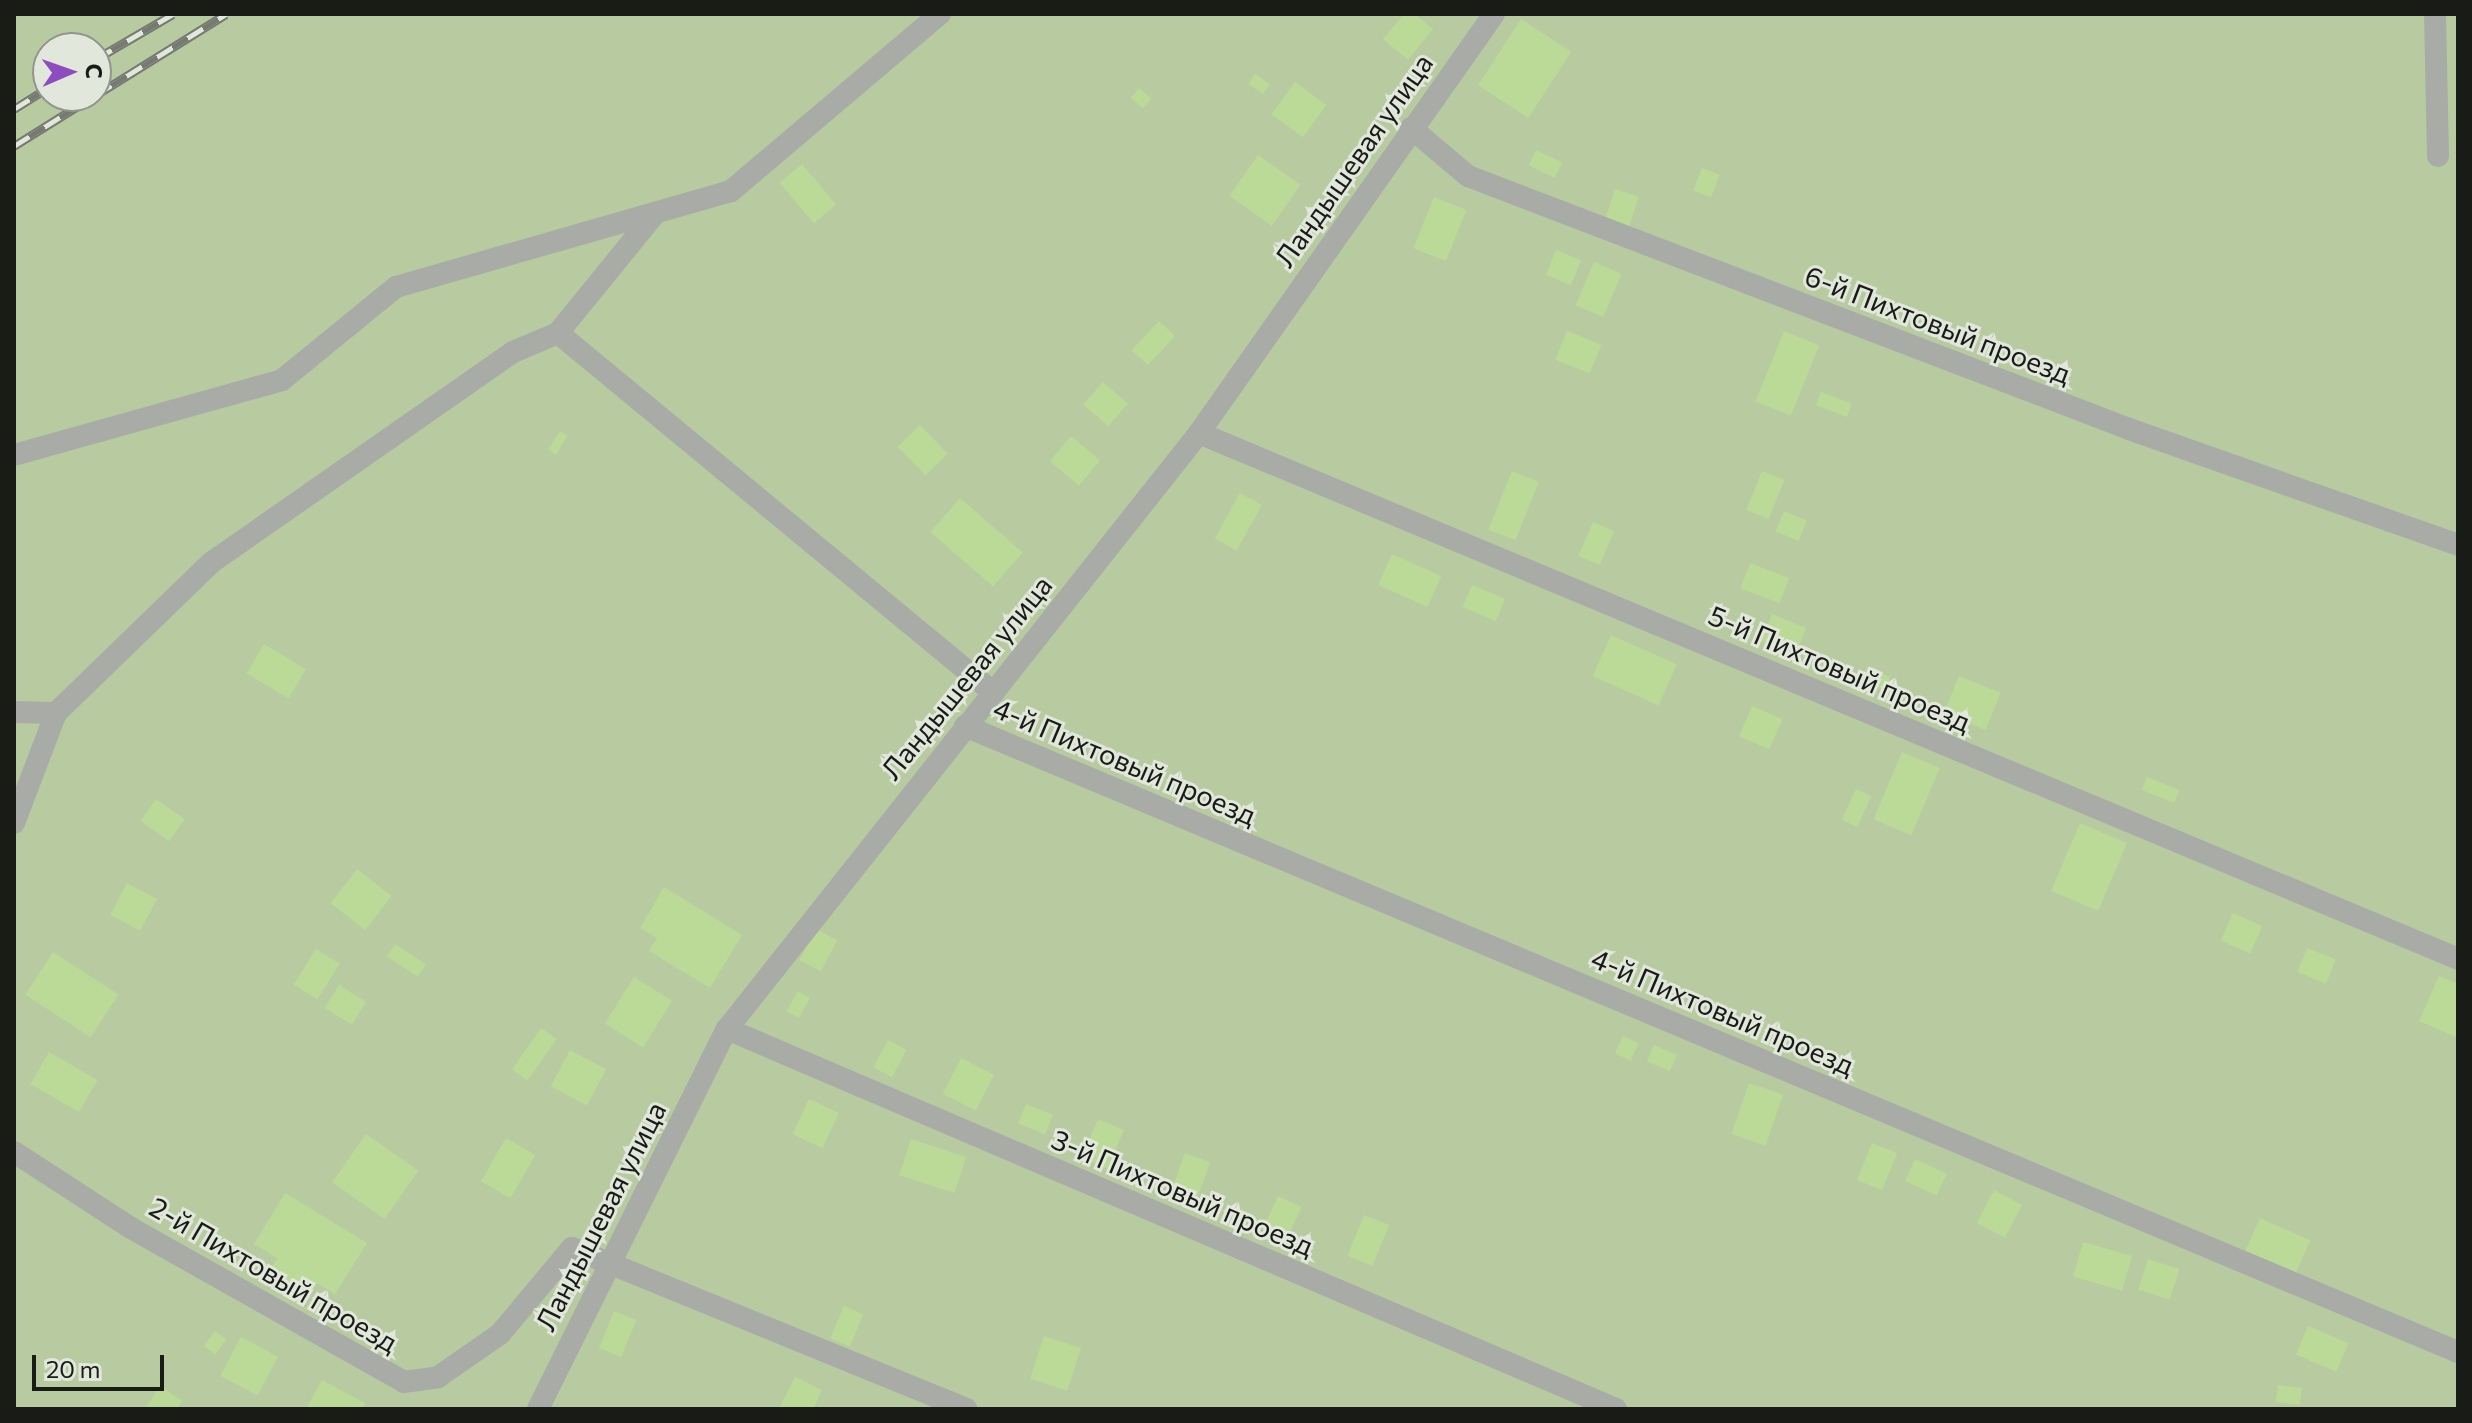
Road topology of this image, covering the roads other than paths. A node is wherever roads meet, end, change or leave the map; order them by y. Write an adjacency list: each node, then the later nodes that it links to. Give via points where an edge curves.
1 (940, 14): 6 (lane, via 731,191)
2 (1494, 14): 4 (lane, Ландышевая улица)
3 (2435, 14): 5 (lane)
4 (1411, 128): 8 (lane, Ландышевая улица); 10 (lane, 6-й Пихтовый проезд, via 1468,176 2129,429)
5 (2438, 156)
6 (653, 216): 7 (lane); 9 (lane, via 396,287 282,380)
7 (558, 333): 11 (lane); 13 (lane, via 513,352 212,562)
8 (1199, 433): 11 (lane, Ландышевая улица); 16 (lane, 5-й Пихтовый проезд)
9 (14, 455)
10 (2458, 545)
11 (994, 693): 14 (lane, Ландышевая улица)
12 (14, 712): 13 (lane)
13 (56, 713): 15 (lane)
14 (965, 726): 17 (lane, Ландышевая улица); 20 (lane, 4-й Пихтовый проезд)
15 (14, 823)
16 (2458, 959)
17 (727, 1029): 19 (lane, Ландышевая улица); 23 (lane, 3-й Пихтовый проезд)
18 (14, 1152): 19 (lane, 2-й Пихтовый проезд, via 131,1228 404,1382 438,1377 500,1334 572,1248)
19 (609, 1260): 21 (lane, Ландышевая улица); 22 (lane, 2-й Пихтовый проезд)
20 (2458, 1352)
21 (538, 1409)
22 (966, 1409)
23 (1616, 1409)

